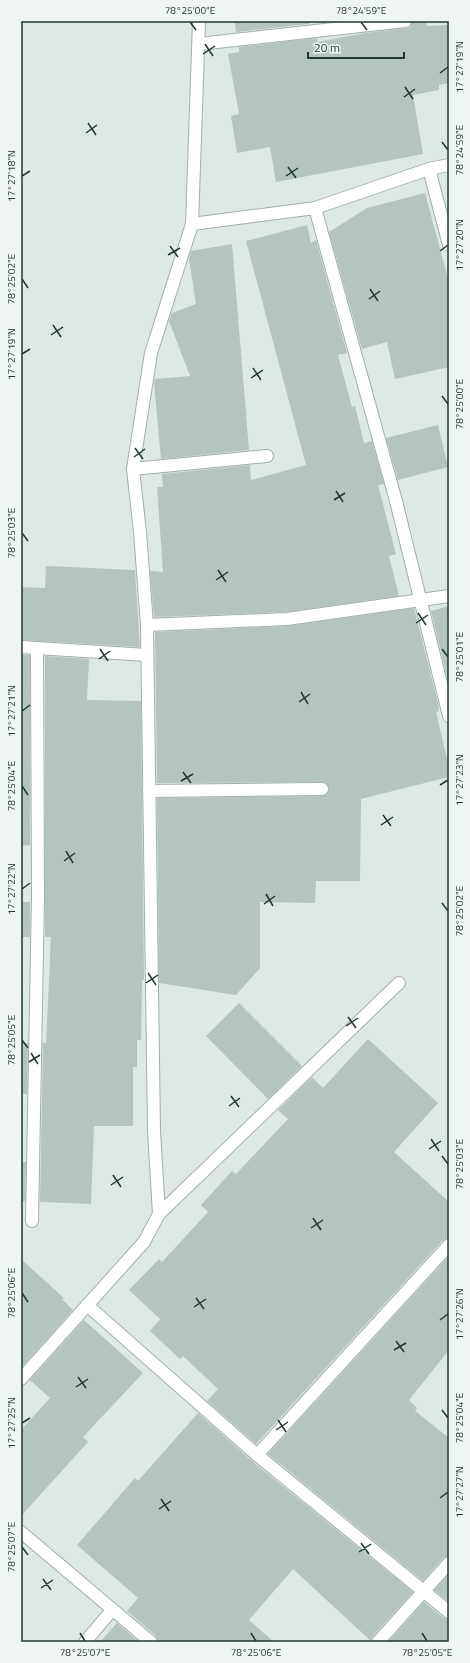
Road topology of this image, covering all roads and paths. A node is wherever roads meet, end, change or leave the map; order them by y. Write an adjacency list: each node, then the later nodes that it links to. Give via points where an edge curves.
1 (199, 21): 3 (street)
2 (405, 21): 3 (street)
3 (199, 44): 7 (street)
4 (449, 165): 5 (street)
5 (429, 169): 6 (street); 8 (street)
6 (315, 208): 7 (street); 12 (street, via 396,501)
7 (192, 224): 10 (street, via 151,353)
8 (449, 245)
9 (267, 456): 10 (street)
10 (134, 469): 13 (street)
11 (449, 596): 12 (street)
12 (420, 600): 13 (street, via 287,619); 17 (street)
13 (147, 625): 16 (street)
14 (21, 647): 15 (street)
15 (38, 648): 16 (street); 22 (street, via 38,897)
16 (147, 655): 19 (street)
17 (449, 716)
18 (322, 789): 19 (street)
19 (149, 791): 21 (street, via 154,1131)
20 (399, 983): 21 (street)
21 (159, 1214): 24 (street, via 144,1242)
22 (32, 1220)
23 (449, 1245): 26 (street)
24 (87, 1305): 25 (street); 26 (street)
25 (21, 1379)
26 (257, 1455): 29 (street)
27 (21, 1532): 30 (street)
28 (449, 1563): 29 (street)
29 (424, 1590): 31 (street); 34 (street)
30 (112, 1610): 32 (street); 33 (street)
31 (449, 1612)
32 (85, 1642)
33 (152, 1642)
34 (378, 1642)

